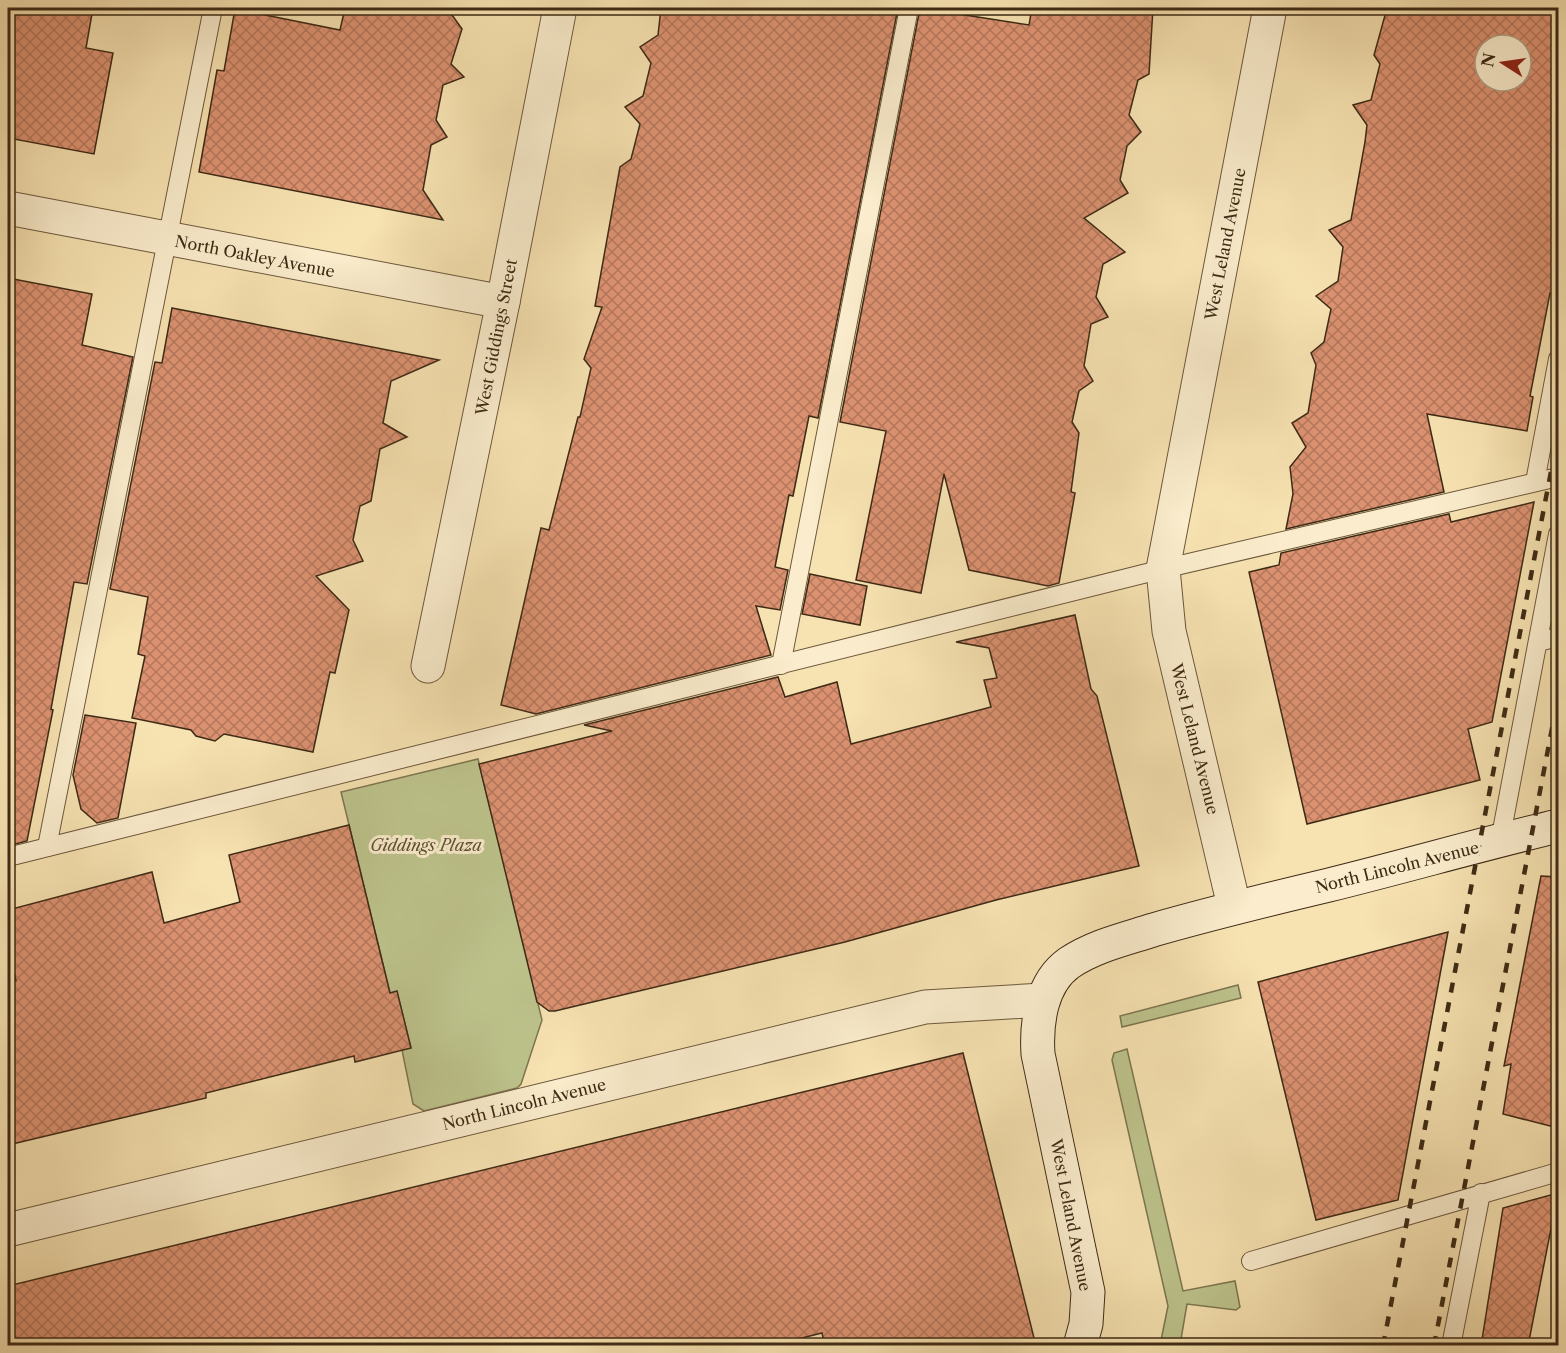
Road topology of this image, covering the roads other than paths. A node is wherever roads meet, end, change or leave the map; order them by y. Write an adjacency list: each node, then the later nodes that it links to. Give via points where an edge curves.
1 (213, 8): 6 (lane)
2 (560, 8): 7 (street, West Giddings Street)
3 (909, 8): 15 (lane)
4 (1270, 8): 12 (street, West Leland Avenue)
5 (8, 207): 6 (street, North Oakley Avenue)
6 (168, 239): 7 (street, North Oakley Avenue); 19 (lane)
7 (503, 302): 16 (street, West Giddings Street)
8 (1558, 359): 10 (lane)
9 (1558, 477): 10 (lane)
10 (1535, 482): 12 (lane)
11 (1558, 534): 14 (lane)
12 (1163, 569): 15 (lane); 21 (street, West Leland Avenue, via 1169,631)
13 (1558, 637): 14 (lane)
14 (1538, 642): 18 (lane)
15 (781, 665): 19 (lane)
16 (428, 666)
17 (1558, 826): 18 (street, North Lincoln Avenue)
18 (1500, 842): 21 (street, North Lincoln Avenue)
19 (47, 848): 20 (lane)
20 (8, 857)
21 (1234, 906): 22 (street, West Leland Avenue, via 1113,942 1083,956 1062,971)
22 (1043, 1000): 25 (street, North Lincoln Avenue, via 925,1007); 27 (street, West Leland Avenue, via 1036,1035 1038,1054 1088,1292)
23 (1558, 1172): 24 (lane)
24 (1481, 1193): 26 (lane); 28 (lane)
25 (8, 1230)
26 (1251, 1261)
27 (1080, 1346)
28 (1451, 1346)

